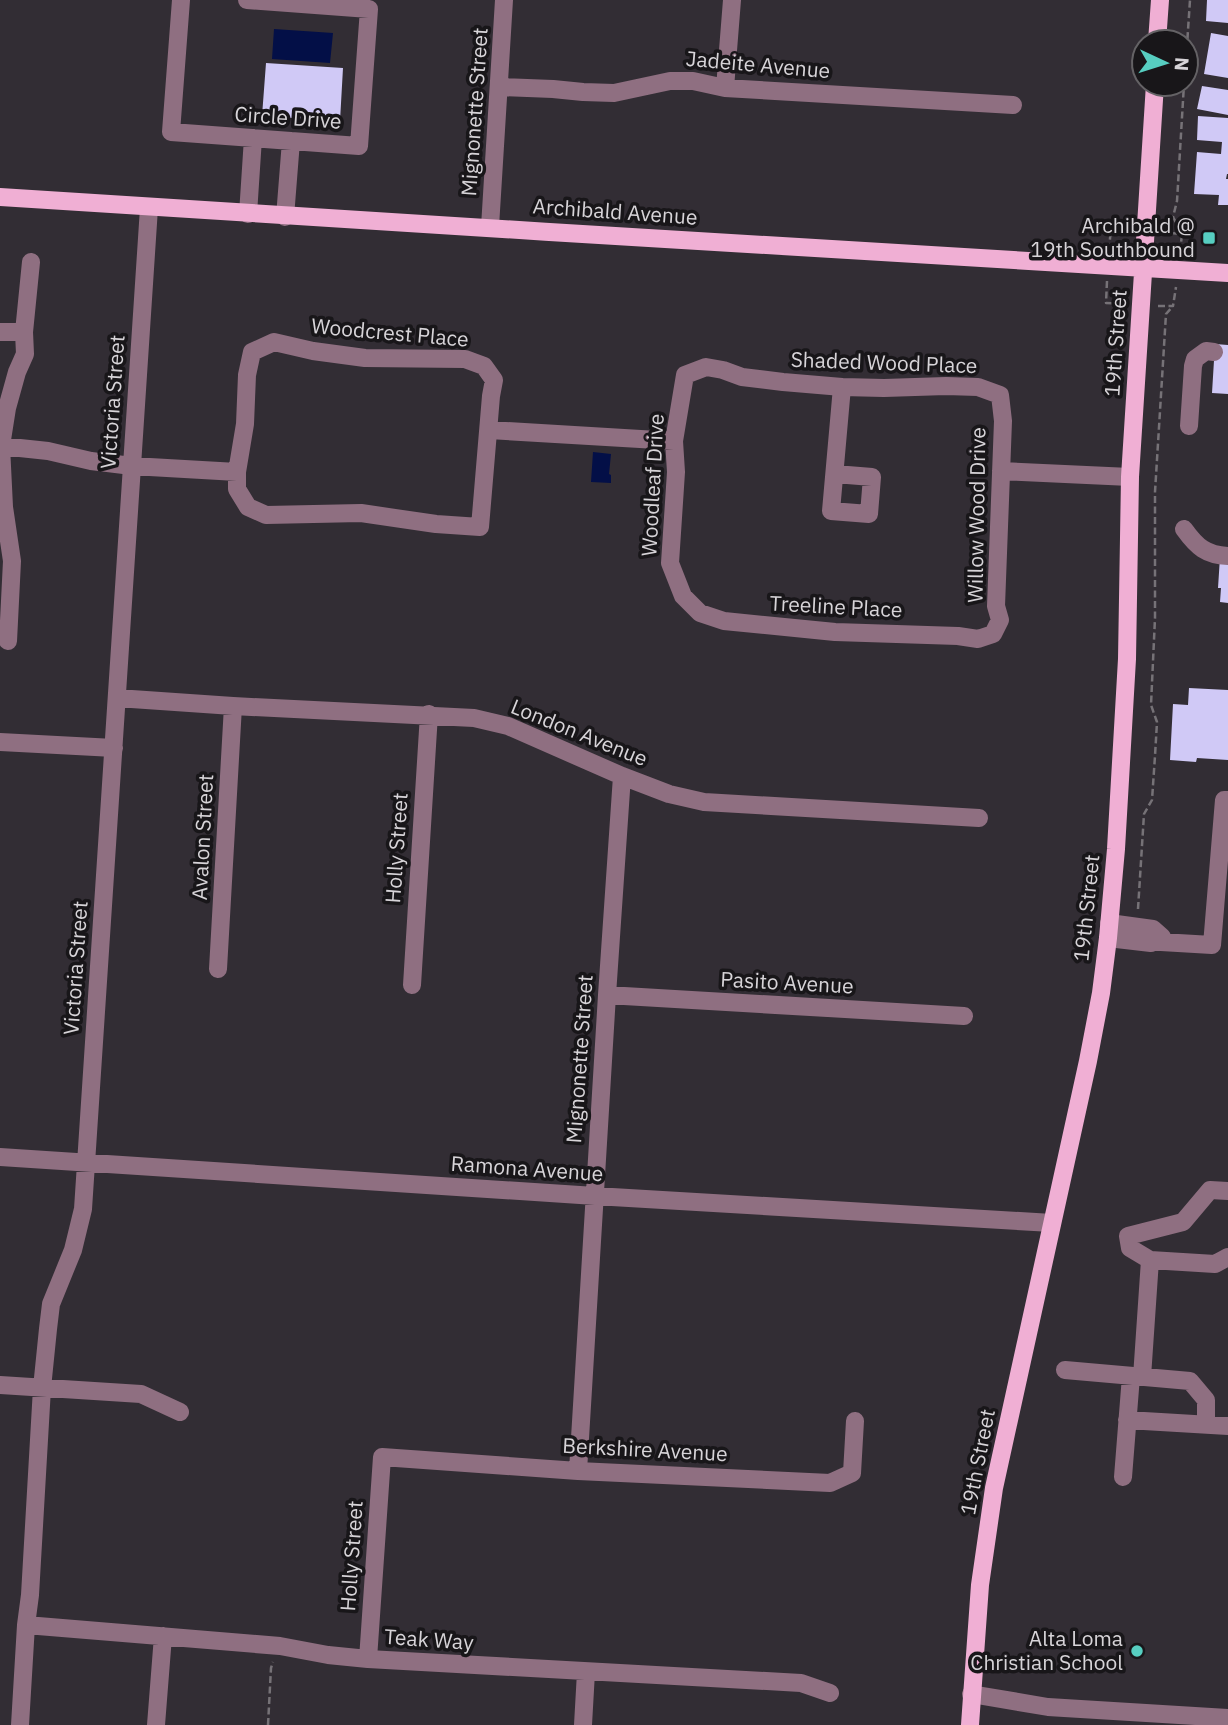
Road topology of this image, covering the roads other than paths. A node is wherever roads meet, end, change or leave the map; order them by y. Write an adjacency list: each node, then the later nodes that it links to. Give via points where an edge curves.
1 (181, 0): 12 (street, Circle Drive, via 171,132)
2 (247, 0): 6 (street, Circle Drive)
3 (504, 0): 8 (street, Mignonette Street)
4 (732, 0): 9 (street)
5 (1160, 0): 7 (main road)
6 (335, 3): 13 (street, Circle Drive, via 369,9 359,146)
7 (1158, 28)
8 (500, 87): 9 (street, Jadeite Avenue, via 614,93 693,81); 18 (street, Mignonette Street)
9 (725, 88): 11 (street, Jadeite Avenue)
10 (1154, 98): 20 (main road, 19th Street)
11 (1013, 105)
12 (253, 138): 13 (street, Circle Drive); 16 (street)
13 (291, 141): 17 (street)
14 (0, 197): 15 (main road, Archibald Avenue)
15 (149, 208): 16 (main road, Archibald Avenue); 32 (street, Victoria Street)
16 (247, 214): 17 (main road, Archibald Avenue)
17 (285, 217): 18 (main road, Archibald Avenue)
18 (490, 227): 20 (main road, Archibald Avenue)
19 (31, 262): 23 (street)
20 (1144, 267): 21 (main road, Archibald Avenue); 36 (main road, 19th Street)
21 (1228, 273)
22 (0, 332): 23 (street)
23 (24, 332): 31 (street, via 24,354)
24 (1214, 352): 28 (street, via 1206,351 1195,359)
25 (685, 375): 26 (street, Shaded Wood Place, via 706,367 741,377); 30 (street, Woodleaf Drive)
26 (842, 387): 27 (street, Shaded Wood Place, via 978,387); 35 (street)
27 (1000, 395): 33 (street, Willow Wood Drive)
28 (1189, 426)
29 (489, 430): 30 (street); 34 (street, via 480,527 361,513 266,515 248,507 237,489); 34 (street, Woodcrest Place, via 494,380 484,366 465,359 365,358 274,342 252,352)
30 (674, 441): 40 (street, Woodleaf Drive, via 670,563)
31 (1, 446): 32 (street); 39 (street)
32 (132, 466): 34 (street); 43 (street, Victoria Street)
33 (1002, 471): 36 (street); 41 (street, Willow Wood Drive, via 996,606 1000,620)
34 (237, 472)
35 (835, 474)
36 (1130, 477): 60 (main road, 19th Street, via 1127,669 1109,931 1088,1061)
37 (1184, 529): 38 (street, via 1209,553)
38 (1228, 556)
39 (6, 561): 42 (street)
40 (682, 596): 41 (street, Treeline Place, via 700,613 751,625 978,639)
41 (993, 634)
42 (8, 641)
43 (117, 698): 44 (street, London Avenue); 47 (street, Victoria Street)
44 (233, 706): 45 (street, London Avenue); 52 (street, Avalon Street)
45 (429, 714): 48 (street, London Avenue, via 508,726); 53 (street, Holly Street)
46 (0, 742): 47 (street)
47 (114, 748): 57 (street, Victoria Street)
48 (622, 776): 50 (street, London Avenue, via 704,803); 54 (street, Mignonette Street)
49 (1228, 800): 51 (street, via 1224,800 1212,945)
50 (979, 818)
51 (1161, 942)
52 (218, 970)
53 (412, 985)
54 (607, 995): 55 (street, Pasito Avenue); 59 (street, Mignonette Street)
55 (964, 1016)
56 (0, 1157): 57 (street, Ramona Avenue)
57 (86, 1163): 59 (street, Ramona Avenue); 66 (street, Victoria Street, via 83,1209 73,1250 51,1304)
58 (1228, 1191): 62 (street, via 1210,1190 1183,1222 1129,1236 1130,1248)
59 (595, 1196): 60 (street, Ramona Avenue); 73 (street, Mignonette Street)
60 (1052, 1223): 80 (main road, 19th Street, via 995,1488 980,1585)
61 (1228, 1257): 62 (street, via 1214,1264)
62 (1150, 1260): 64 (street)
63 (1065, 1370): 64 (street)
64 (1137, 1376): 68 (street); 70 (street, via 1189,1381 1206,1400)
65 (0, 1385): 66 (street)
66 (42, 1388): 67 (street, via 141,1394); 75 (street, Victoria Street)
67 (180, 1412)
68 (1127, 1420): 70 (street); 74 (street)
69 (855, 1421): 73 (street, Berkshire Avenue, via 852,1473 830,1483)
70 (1206, 1425): 71 (street)
71 (1228, 1426)
72 (382, 1457): 73 (street, Berkshire Avenue); 77 (street, Holly Street)
73 (578, 1471)
74 (1123, 1477)
75 (26, 1625): 76 (street, Teak Way); 82 (street, Victoria Street)
76 (163, 1636): 77 (street, Teak Way); 83 (street)
77 (368, 1659): 78 (street, Teak Way)
78 (586, 1672): 79 (street, Teak Way, via 801,1683); 84 (street)
79 (830, 1692)
80 (971, 1694): 81 (street, via 1048,1707); 85 (main road, 19th Street)
81 (1228, 1718)
82 (20, 1725)
83 (156, 1725)
84 (583, 1725)
85 (970, 1725)

